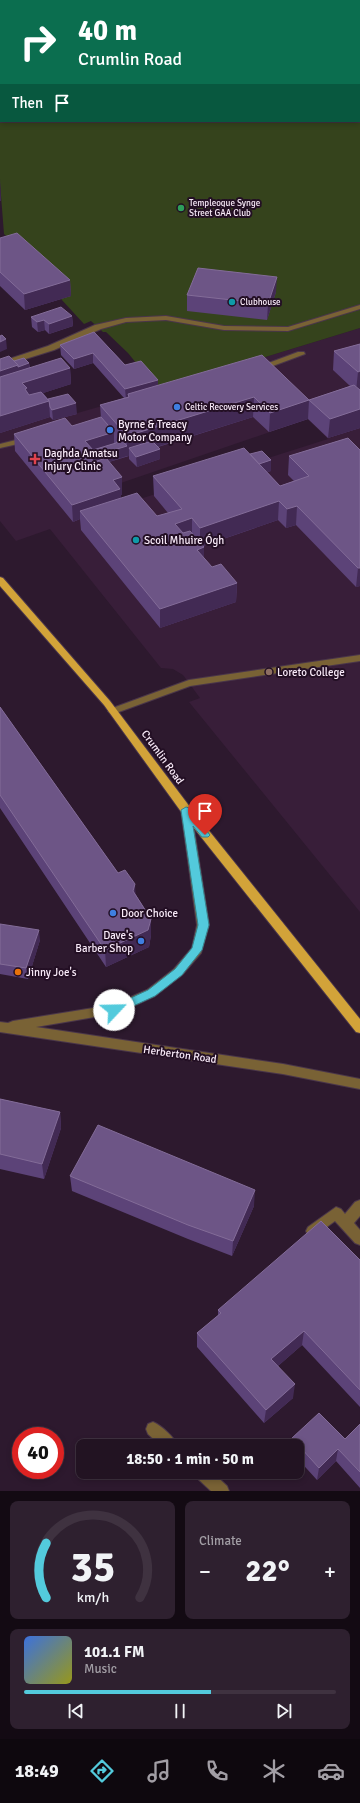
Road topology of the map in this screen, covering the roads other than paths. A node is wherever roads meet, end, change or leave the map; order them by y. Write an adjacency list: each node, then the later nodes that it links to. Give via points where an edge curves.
1 (360, 307): 3 (street, via 288,329 224,328 166,318 126,320 98,327 51,348)
2 (300, 354): 4 (street)
3 (0, 364)
4 (250, 371)
5 (37, 436): 6 (street)
6 (0, 446)
7 (0, 580): 9 (main road, Crumlin Road)
8 (360, 658): 9 (street, via 189,683)
9 (113, 711): 10 (main road, Crumlin Road)
10 (186, 810): 11 (street, via 204,925 196,950 178,972 151,993 114,1010); 12 (main road, Crumlin Road)
11 (2, 1027): 13 (street, Herberton Road, via 283,1069)
12 (360, 1028)
13 (360, 1084)
14 (360, 1206): 15 (street)
15 (346, 1223): 16 (street, via 336,1213); 17 (street)
16 (306, 1238)
17 (360, 1238)
18 (153, 1430): 19 (street)
19 (163, 1439)
20 (209, 1479): 21 (street)
21 (222, 1491)

